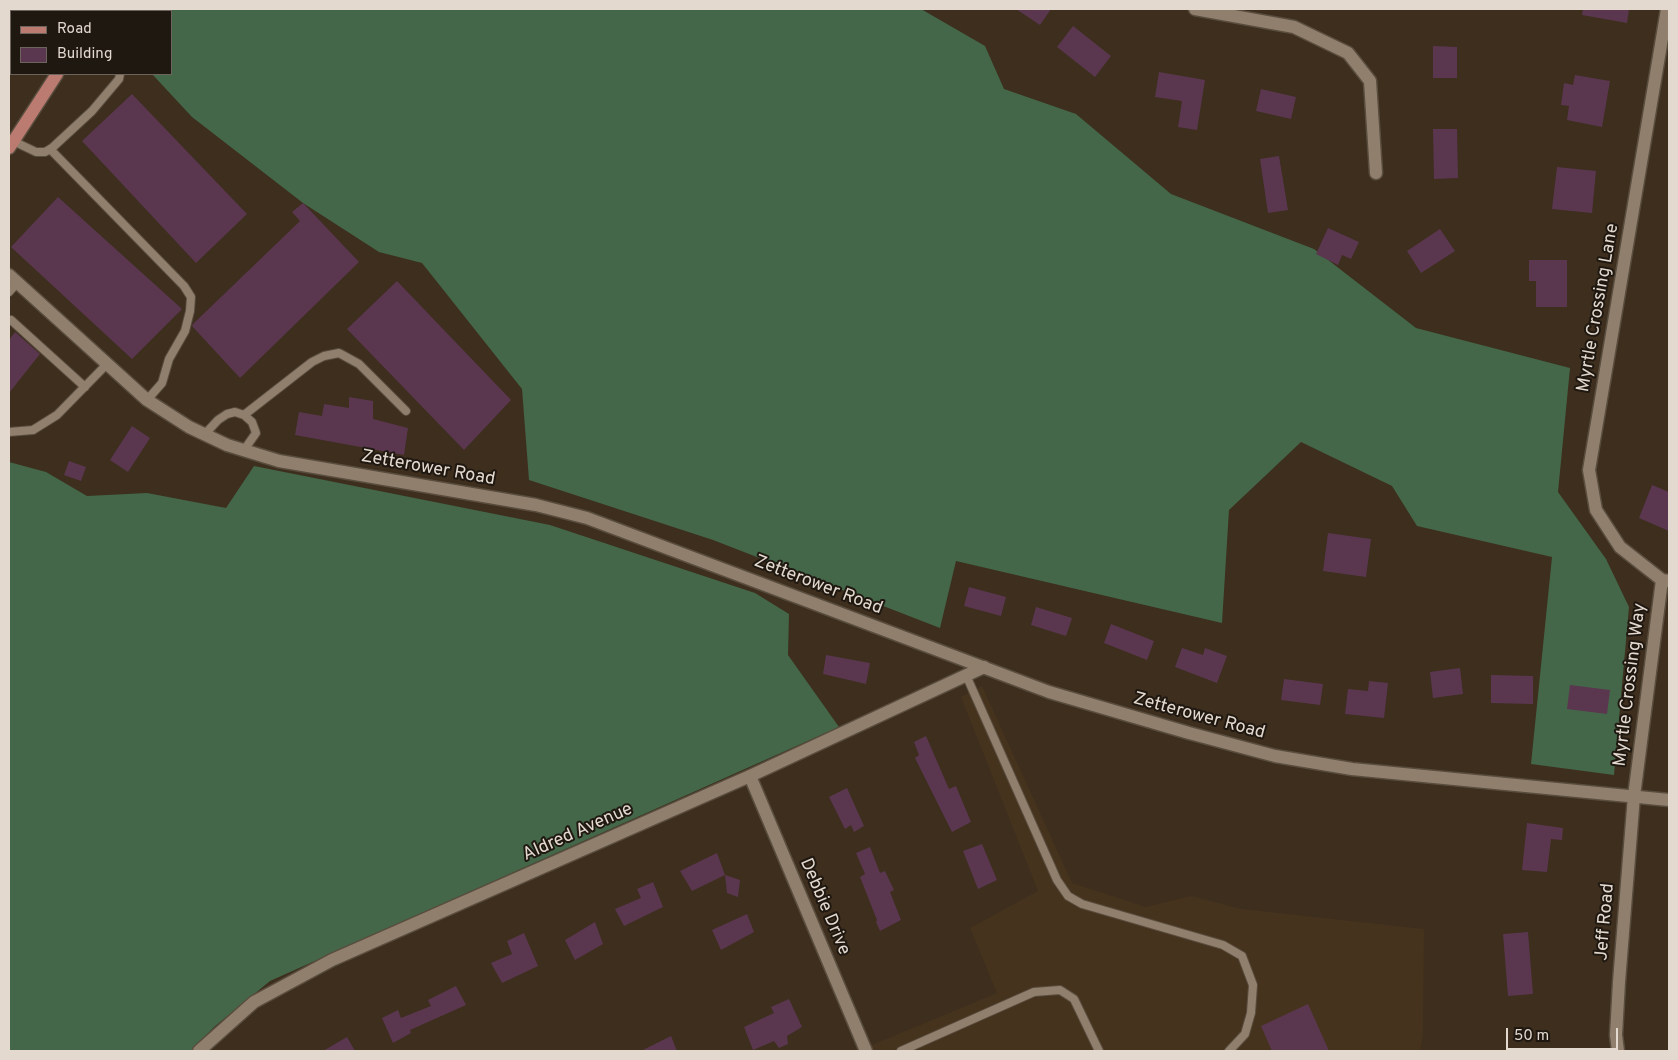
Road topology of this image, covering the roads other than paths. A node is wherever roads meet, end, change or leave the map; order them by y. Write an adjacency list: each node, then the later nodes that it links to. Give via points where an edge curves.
1 (1195, 9): 7 (street, via 1294,27 1348,53 1370,81)
2 (1667, 9): 18 (street, Myrtle Crossing Lane, via 1589,470 1596,510 1620,547)
3 (56, 75): 5 (main road)
4 (120, 75): 6 (lane, via 92,111)
5 (11, 145): 6 (lane, via 36,152)
6 (50, 149): 12 (lane, via 191,296 185,331 169,359 162,383)
7 (1376, 173)
8 (11, 283): 10 (street, Zetterower Road)
9 (9, 320): 11 (lane)
10 (106, 364): 11 (lane); 12 (street, Zetterower Road)
11 (85, 387): 15 (lane, via 57,415 33,430)
12 (146, 400): 16 (street, Zetterower Road)
13 (406, 411): 14 (lane, via 359,364 339,353 312,362)
14 (244, 415): 16 (lane, via 227,414); 17 (lane, via 252,422 256,433)
15 (9, 432)
16 (205, 434): 17 (street, Zetterower Road)
17 (244, 450): 19 (street, Zetterower Road, via 279,461 536,505 587,518)
18 (1666, 580): 22 (street, Myrtle Crossing Way)
19 (984, 667): 20 (street, Aldred Avenue); 22 (street, Zetterower Road, via 1050,692 1275,756 1352,769)
20 (966, 676): 21 (street, Aldred Avenue); 28 (lane, via 1057,880 1068,896 1082,904 1223,945 1242,956 1253,985 1251,1013 1245,1034)
21 (750, 776): 24 (street, Aldred Avenue, via 332,960 254,1002); 25 (street, Debbie Drive)
22 (1634, 796): 23 (street, Zetterower Road); 29 (street, Jeff Road, via 1619,982)
23 (1669, 800)
24 (199, 1051)
25 (866, 1051)
26 (901, 1051): 27 (lane, via 1034,992 1060,990 1074,999)
27 (1100, 1051)
28 (1229, 1051)
29 (1618, 1051)

